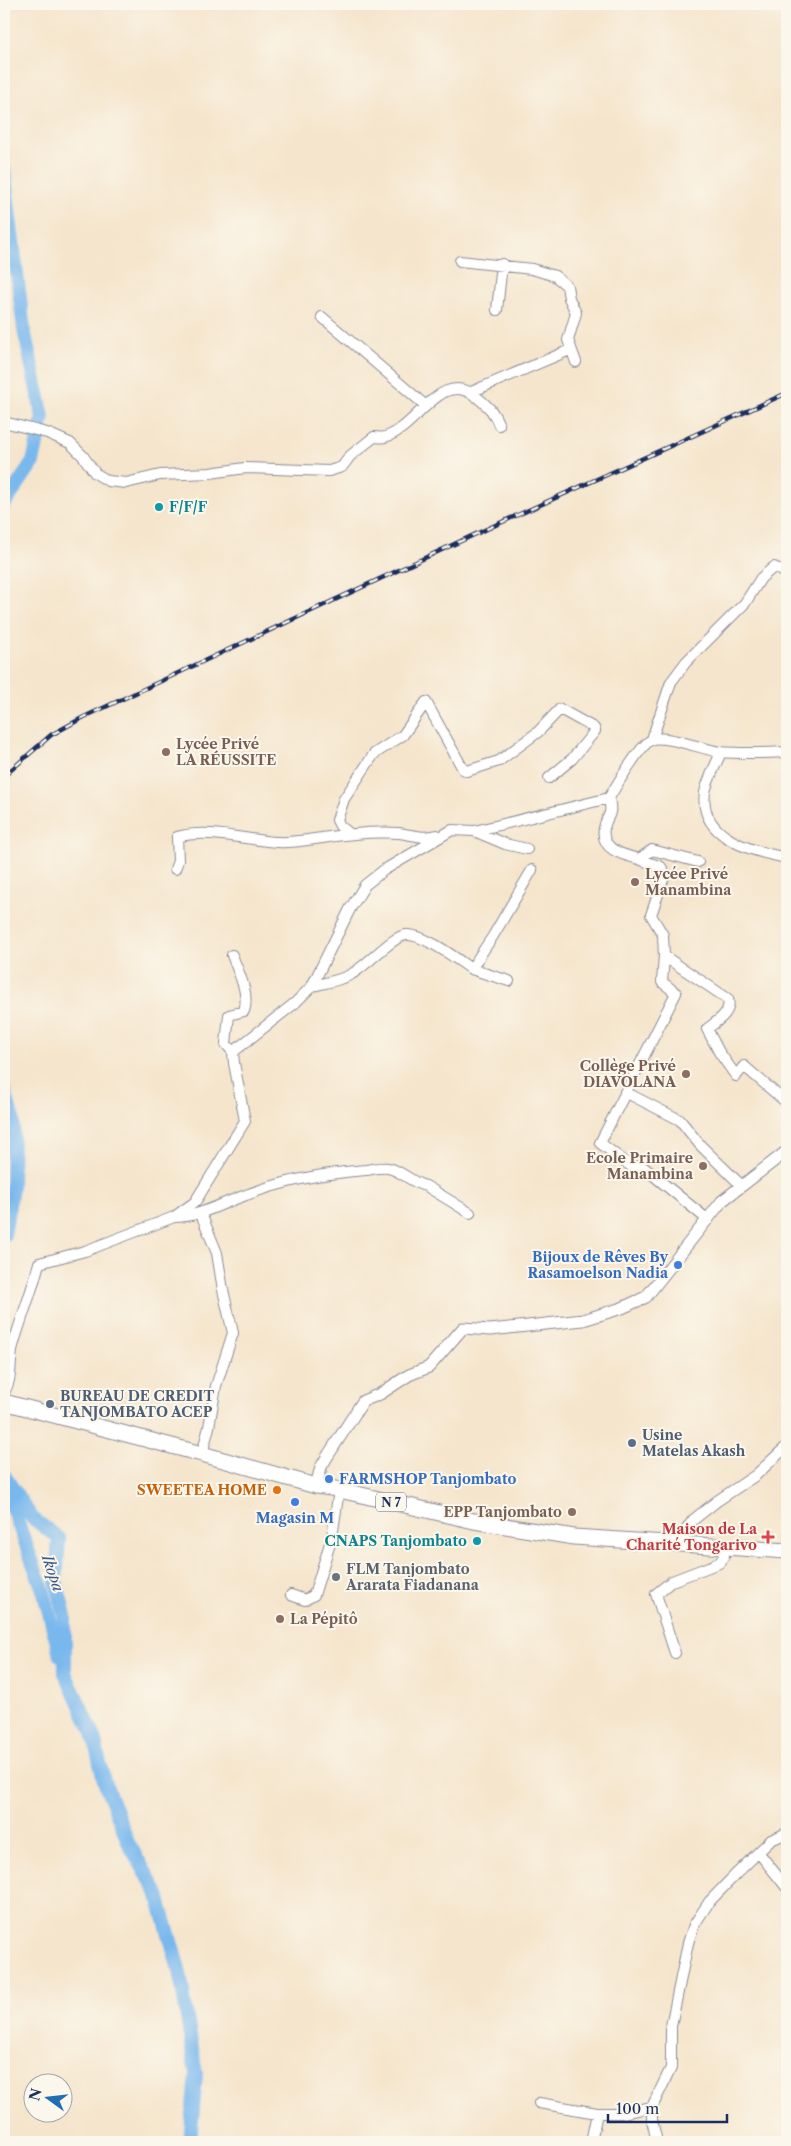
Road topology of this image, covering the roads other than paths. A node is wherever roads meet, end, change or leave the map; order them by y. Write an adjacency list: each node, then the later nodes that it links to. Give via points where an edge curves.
1 (460, 261): 2 (street)
2 (502, 264): 3 (street); 5 (street, via 555,276 567,286 576,313 568,340)
3 (497, 310)
4 (322, 317): 8 (street)
5 (570, 350): 6 (street); 7 (street)
6 (576, 362)
7 (471, 392): 8 (street, via 454,389 438,395); 10 (street, via 493,411)
8 (426, 406): 9 (street, via 397,430 385,437 374,437 350,456 342,467 329,471 245,468 160,475 126,483 108,482 95,473 70,443 47,433)
9 (4, 422)
10 (499, 425)
11 (787, 572): 12 (street, via 774,567 761,578 745,603 686,662 671,682)
12 (652, 739): 13 (street); 16 (street)
13 (720, 752): 14 (street); 21 (street, via 705,802 714,827 750,850)
14 (787, 752)
15 (549, 778): 19 (street, via 572,759 595,731 594,728 560,709 538,732 499,760 469,771 463,769 426,702 403,735 374,754 344,799 337,820)
16 (610, 798): 18 (street); 22 (street, via 612,812 604,828 605,840 611,849)
17 (452, 830): 18 (street); 19 (street, via 430,837 399,833); 30 (street, via 384,870 365,885)
18 (474, 831): 20 (street)
19 (350, 834): 24 (street, via 299,842 184,835 177,837)
20 (527, 849)
21 (787, 858)
22 (639, 859): 23 (street, via 652,850); 27 (street, via 661,867 665,874 651,915 663,935)
23 (698, 862)
24 (175, 869)
25 (532, 870): 28 (street)
26 (232, 955): 31 (street, via 246,1004 244,1011 229,1015 226,1044)
27 (664, 956): 32 (street, via 662,982 676,993); 33 (street, via 728,1000 727,1012 707,1029 736,1076 744,1066)
28 (471, 968): 29 (street); 30 (street, via 420,938 406,935 393,940 350,974)
29 (509, 981)
30 (312, 986): 31 (street)
31 (233, 1052): 38 (street, via 245,1121 195,1202)
32 (625, 1092): 35 (street, via 680,1120 700,1145); 39 (street, via 600,1144 632,1167 642,1166)
33 (787, 1104)
34 (787, 1153): 35 (street)
35 (741, 1185): 39 (street, via 722,1201)
36 (470, 1213): 37 (street, via 390,1168 302,1179 249,1194)
37 (201, 1214): 38 (street); 43 (street, via 217,1253 233,1332 216,1386)
38 (174, 1217): 40 (street, via 85,1251 39,1263 12,1348 8,1386)
39 (708, 1220): 44 (street, via 646,1297 622,1308 583,1320 490,1330 463,1328 429,1368 409,1375 363,1401 326,1457)
40 (4, 1392)
41 (4, 1402): 43 (main road, N 7)
42 (787, 1446): 46 (street, via 756,1475 693,1520)
43 (202, 1454): 44 (main road, N 7)
44 (316, 1486): 45 (main road, N 7)
45 (339, 1490): 46 (main road, N 7, via 474,1520 574,1537); 49 (street, via 332,1537 314,1595 305,1600)
46 (677, 1543): 47 (main road, N 7)
47 (722, 1546): 48 (main road, N 7); 50 (street, via 724,1557 719,1564 672,1581 656,1594)
48 (787, 1551)
49 (291, 1595)
50 (675, 1653)
51 (787, 1833): 52 (street, via 771,1840)
52 (759, 1853): 53 (street); 55 (street, via 709,1902 694,1925 670,2026 671,2068)
53 (787, 1888)
54 (539, 2103): 56 (street)
55 (652, 2107): 56 (street, via 622,2113); 58 (street)
56 (597, 2113): 57 (street)
57 (591, 2142)
58 (658, 2142)

